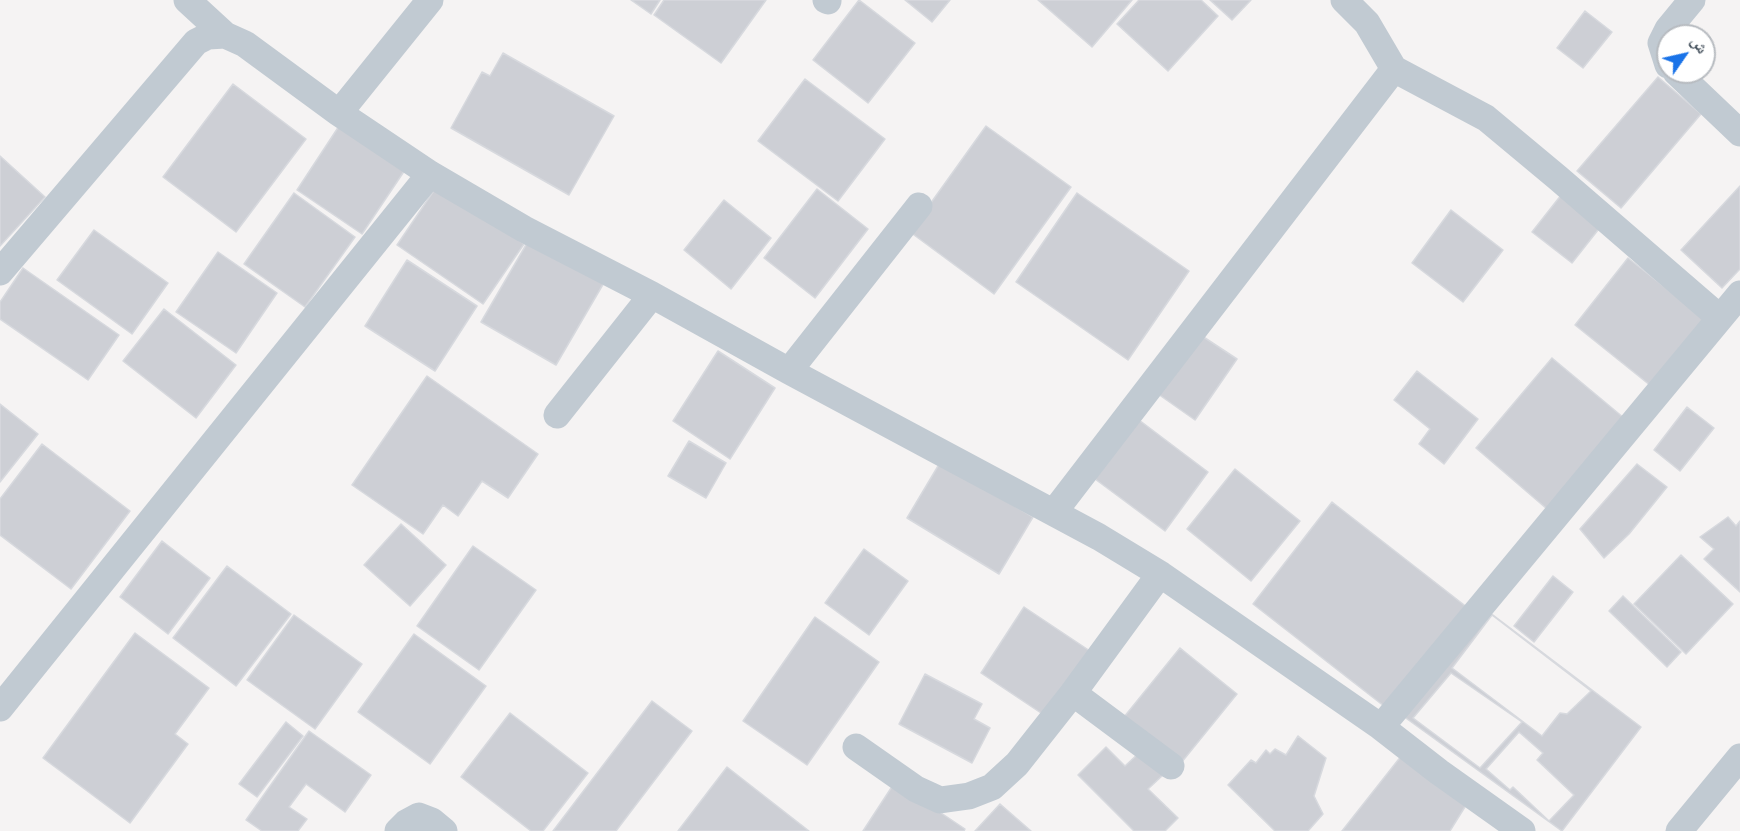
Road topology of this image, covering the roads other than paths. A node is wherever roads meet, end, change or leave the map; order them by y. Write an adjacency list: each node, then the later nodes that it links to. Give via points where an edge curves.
1 (187, 0): 6 (street)
2 (430, 0): 9 (street)
3 (1344, 0): 7 (street, via 1367,23)
4 (1692, 0): 5 (street)
5 (1672, 24)
6 (225, 35): 9 (street, via 245,44); 13 (street, via 208,36 196,42)
7 (1394, 69): 16 (street, via 1486,118); 19 (street)
8 (1689, 84): 10 (street)
9 (339, 113): 11 (street)
10 (1740, 133)
11 (430, 174): 15 (street, via 524,229); 22 (street)
12 (919, 206): 17 (street)
13 (0, 272)
14 (1740, 294): 16 (street)
15 (652, 295): 17 (street); 18 (street)
16 (1720, 318): 23 (street)
17 (789, 371): 19 (street)
18 (557, 415)
19 (1054, 512): 20 (street)
20 (1160, 574): 21 (street); 23 (street)
21 (1073, 693): 24 (street, via 1017,764 992,787 969,796 940,800 916,789); 26 (street)
22 (0, 708)
23 (1381, 727): 29 (street)
24 (856, 747)
25 (1740, 757): 30 (street)
26 (1171, 766)
27 (398, 831): 28 (street, via 419,816)
28 (444, 831)
29 (1522, 831)
30 (1678, 831)

